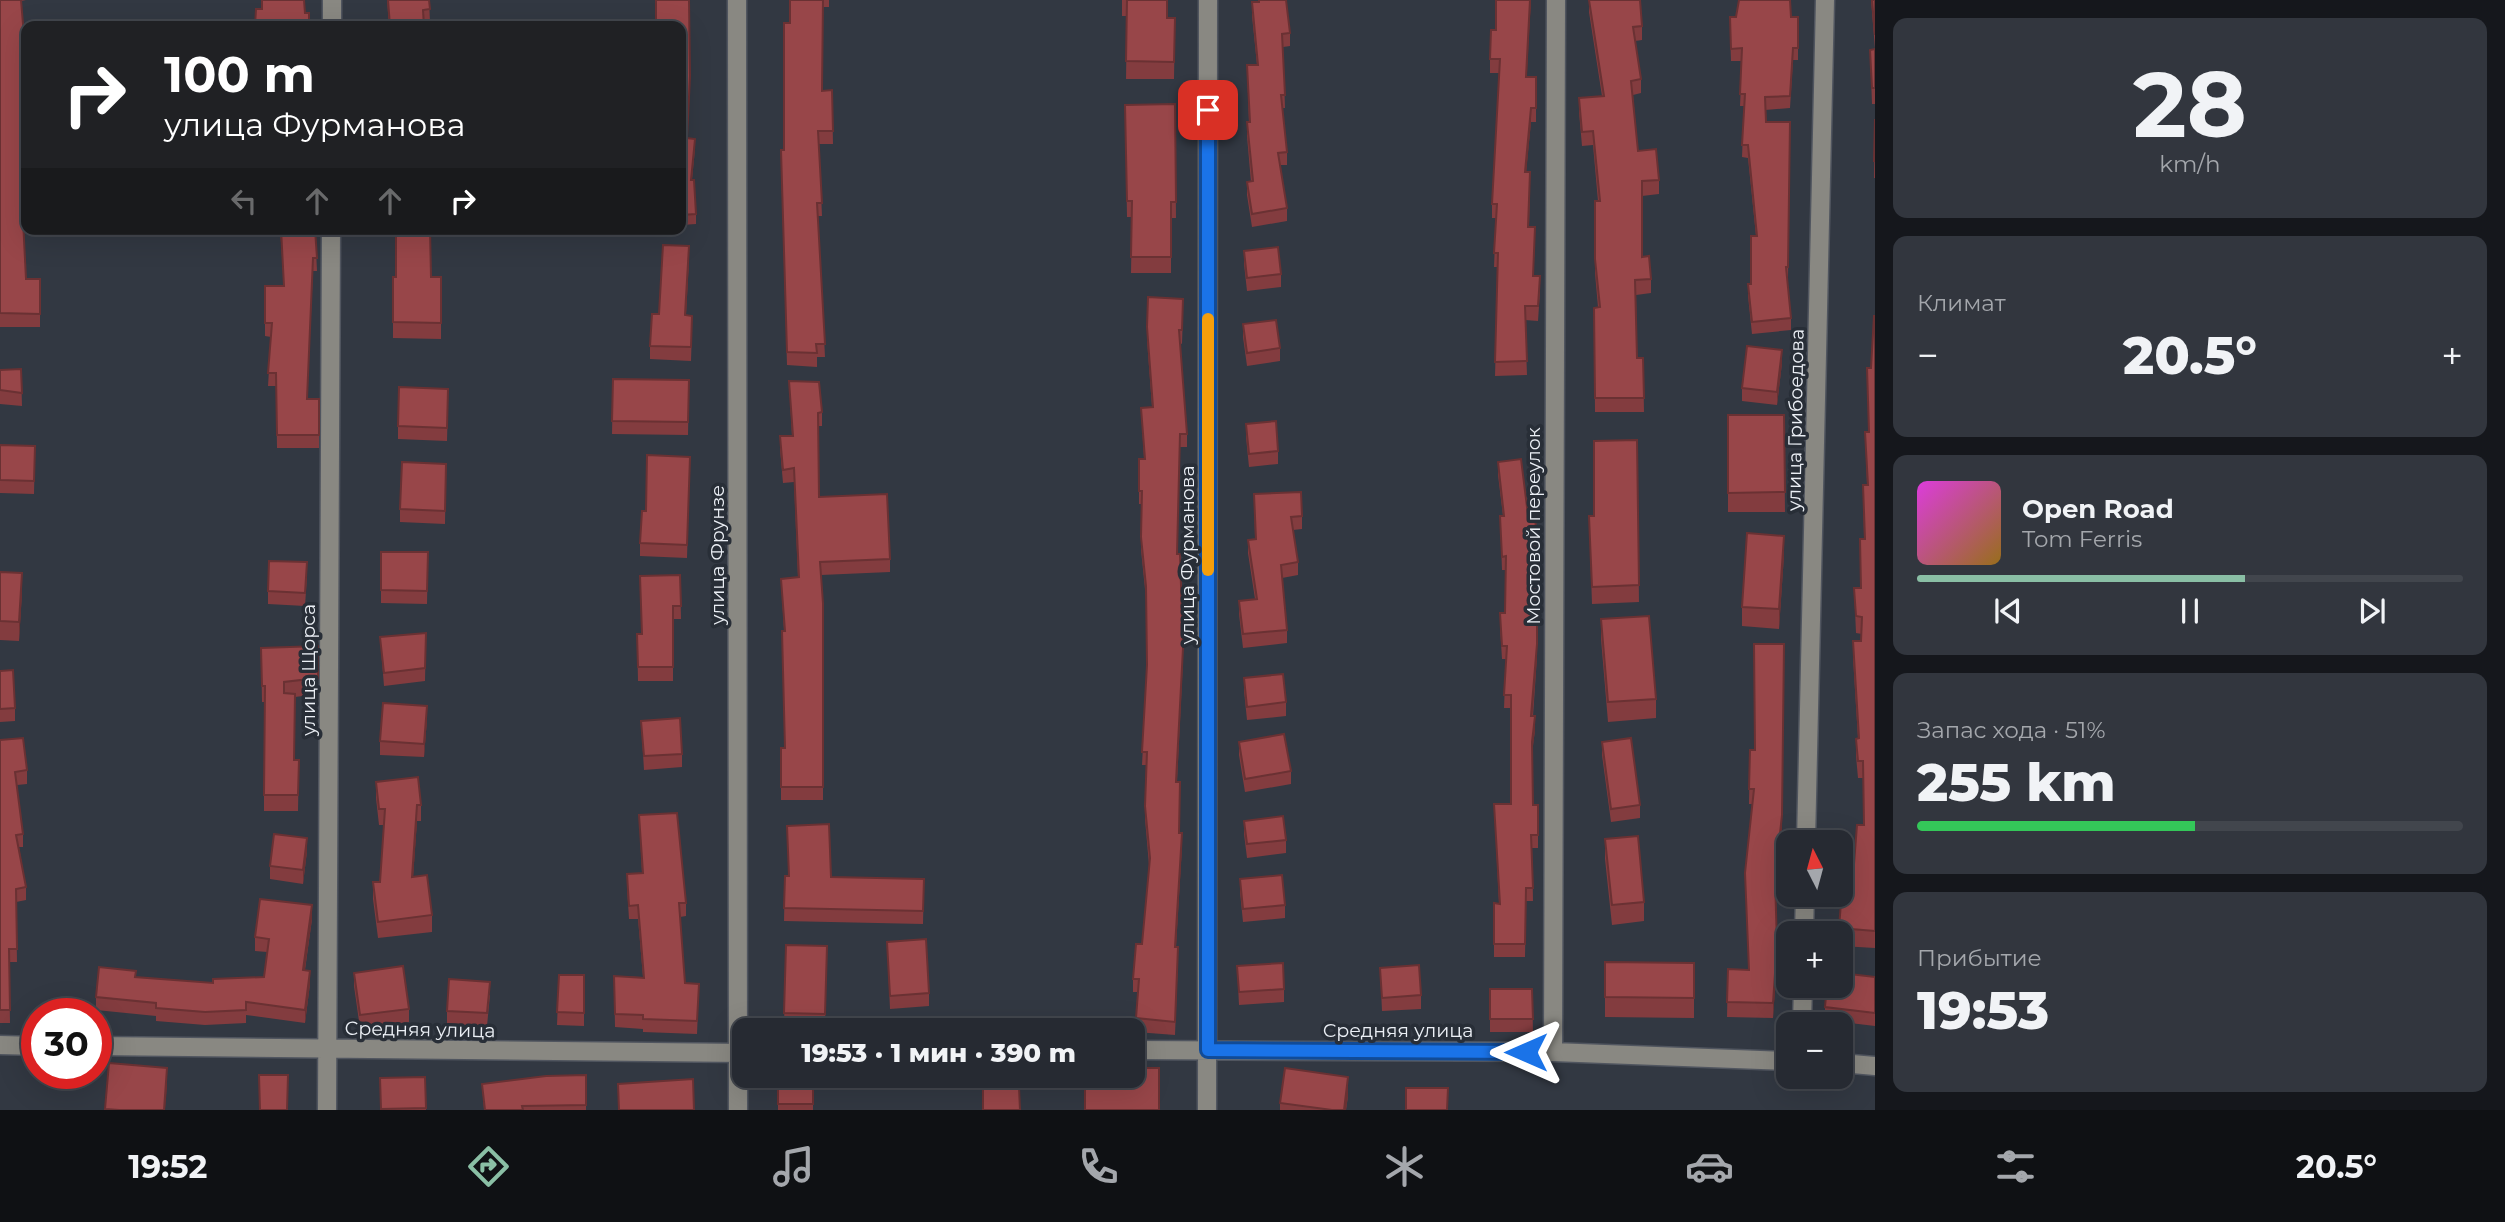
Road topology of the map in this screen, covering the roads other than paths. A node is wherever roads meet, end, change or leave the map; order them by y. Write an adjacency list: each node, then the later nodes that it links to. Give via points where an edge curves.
1 (332, 0): 6 (street)
2 (737, 0): 9 (street, улица Фрунзе)
3 (1208, 0): 15 (street, улица Фурманова)
4 (1556, 0): 16 (street, Мостовой переулок)
5 (1825, 0): 8 (street, улица Грибоедова)
6 (332, 21)
7 (331, 235): 13 (street, улица Щорса)
8 (1806, 830)
9 (741, 1018)
10 (0, 1045): 11 (street)
11 (21, 1045)
12 (112, 1046): 13 (street, Средняя улица)
13 (328, 1049): 17 (street, Средняя улица); 22 (street, улица Щорса)
14 (1145, 1050): 15 (street, Средняя улица)
15 (1208, 1050): 16 (street, Средняя улица); 24 (street, улица Фурманова)
16 (1553, 1052): 18 (street, Средняя улица)
17 (732, 1053)
18 (1776, 1060)
19 (1853, 1064): 20 (street)
20 (1875, 1066)
21 (739, 1088): 23 (street, улица Фрунзе)
22 (327, 1110)
23 (738, 1110)
24 (1207, 1110)

